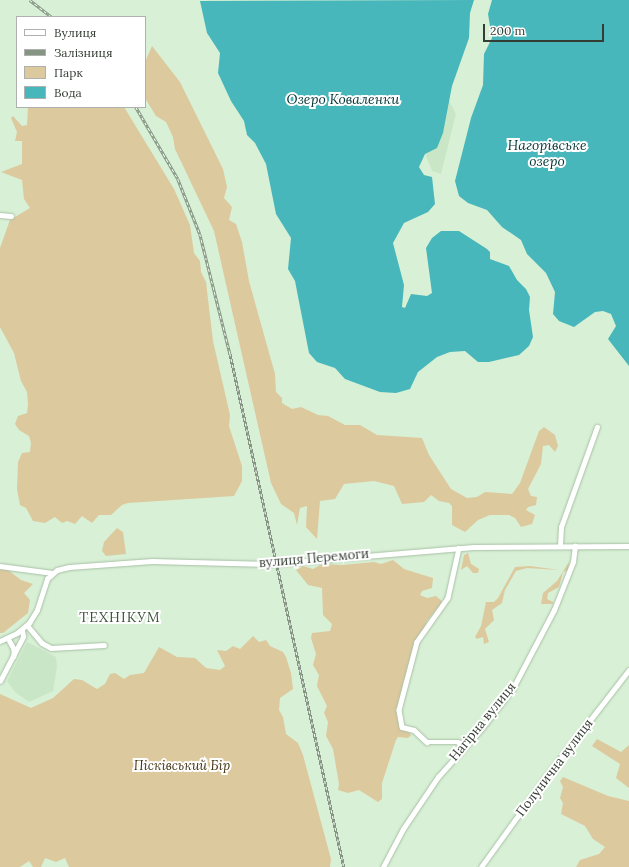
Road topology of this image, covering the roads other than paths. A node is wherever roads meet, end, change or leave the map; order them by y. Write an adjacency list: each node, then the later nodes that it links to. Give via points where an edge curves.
1 (0, 214): 2 (street)
2 (10, 216)
3 (597, 427): 4 (street, via 561,527)
4 (560, 546): 5 (street, вулиця Перемоги); 7 (street, вулиця Перемоги)
5 (575, 546): 6 (street, вулиця Перемоги); 18 (street, Нагірна вулиця, via 572,565 532,656 507,696)
6 (629, 546)
7 (459, 548): 9 (street, вулиця Перемоги, via 270,564 159,561 101,564 69,567); 18 (street, via 448,598 417,642 404,684 400,710 402,727 414,730 427,742 458,742)
8 (0, 566): 9 (street, вулиця Перемоги)
9 (53, 573): 10 (street, via 44,584 37,610)
10 (27, 625): 11 (street); 14 (street, via 42,643 51,648)
11 (22, 630): 12 (street); 15 (street, via 23,637)
12 (8, 638): 13 (street); 15 (street, via 14,649)
13 (0, 641)
14 (104, 646)
15 (14, 658): 17 (street)
16 (629, 670): 20 (street, Полунична вулиця)
17 (0, 680)
18 (466, 746): 19 (street, Нагірна вулиця, via 438,777 403,829)
19 (383, 867)
20 (481, 867)

